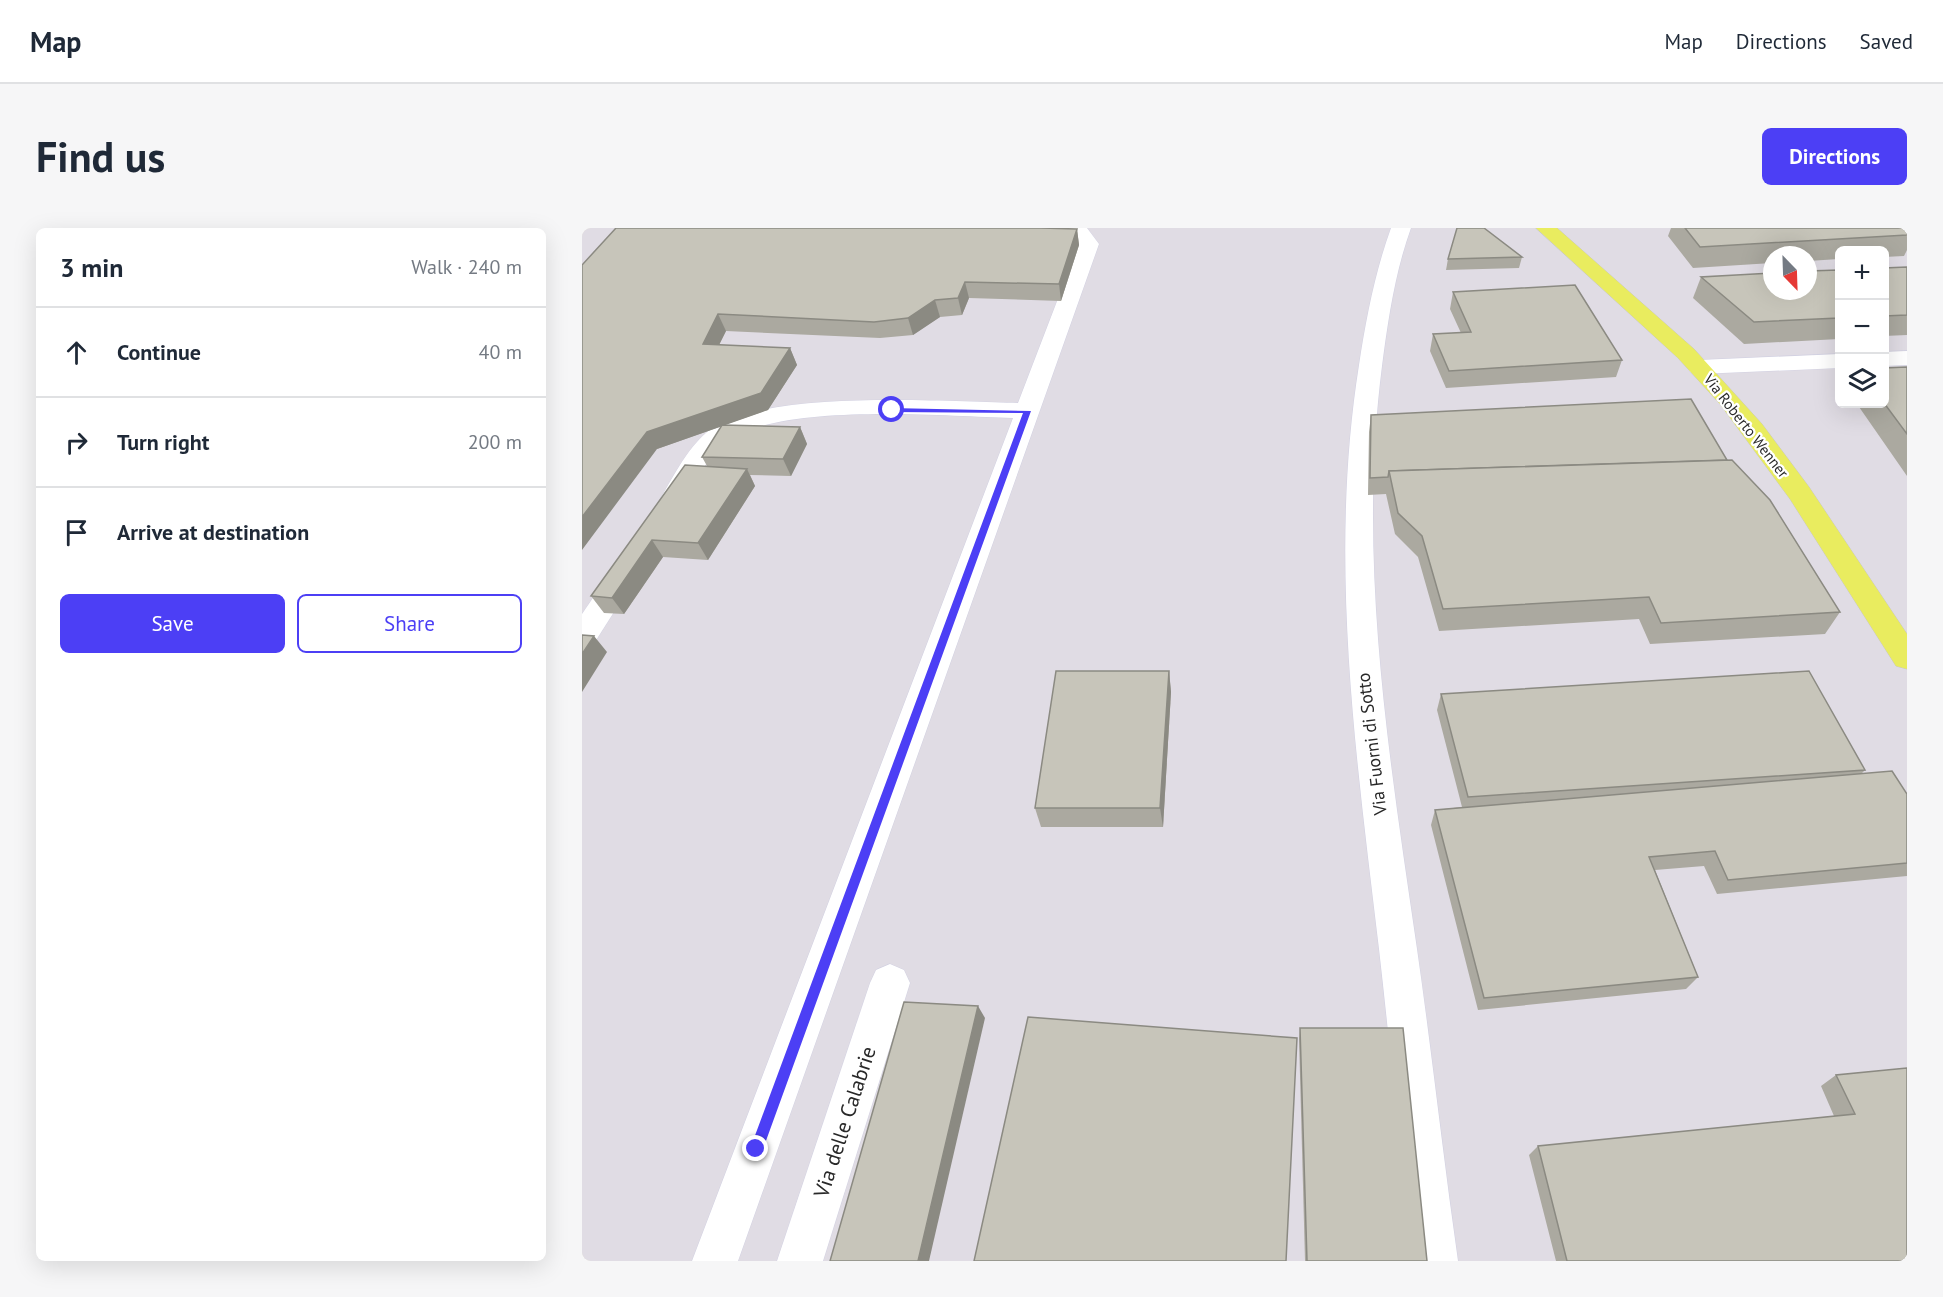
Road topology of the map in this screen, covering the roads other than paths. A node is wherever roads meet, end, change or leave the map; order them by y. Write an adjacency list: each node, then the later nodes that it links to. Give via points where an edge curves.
1 (1071, 228): 8 (street, via 1084,234 1089,244)
2 (1401, 228): 16 (street, Via Fuorni di Sotto, via 1379,316 1361,428 1362,665)
3 (1546, 228): 7 (main road, Via Roberto Wenner)
4 (1907, 358): 5 (street)
5 (1889, 359)
6 (1835, 361): 7 (street)
7 (1699, 367): 12 (main road, Via Roberto Wenner, via 1728,398 1782,470)
8 (1027, 411): 9 (street, via 847,409 752,423 722,433 712,441); 14 (street)
9 (660, 519)
10 (641, 549): 11 (street)
11 (582, 637)
12 (1907, 658)
13 (890, 983): 15 (street, Via delle Calabrie)
14 (715, 1261)
15 (800, 1261)
16 (1435, 1261)

